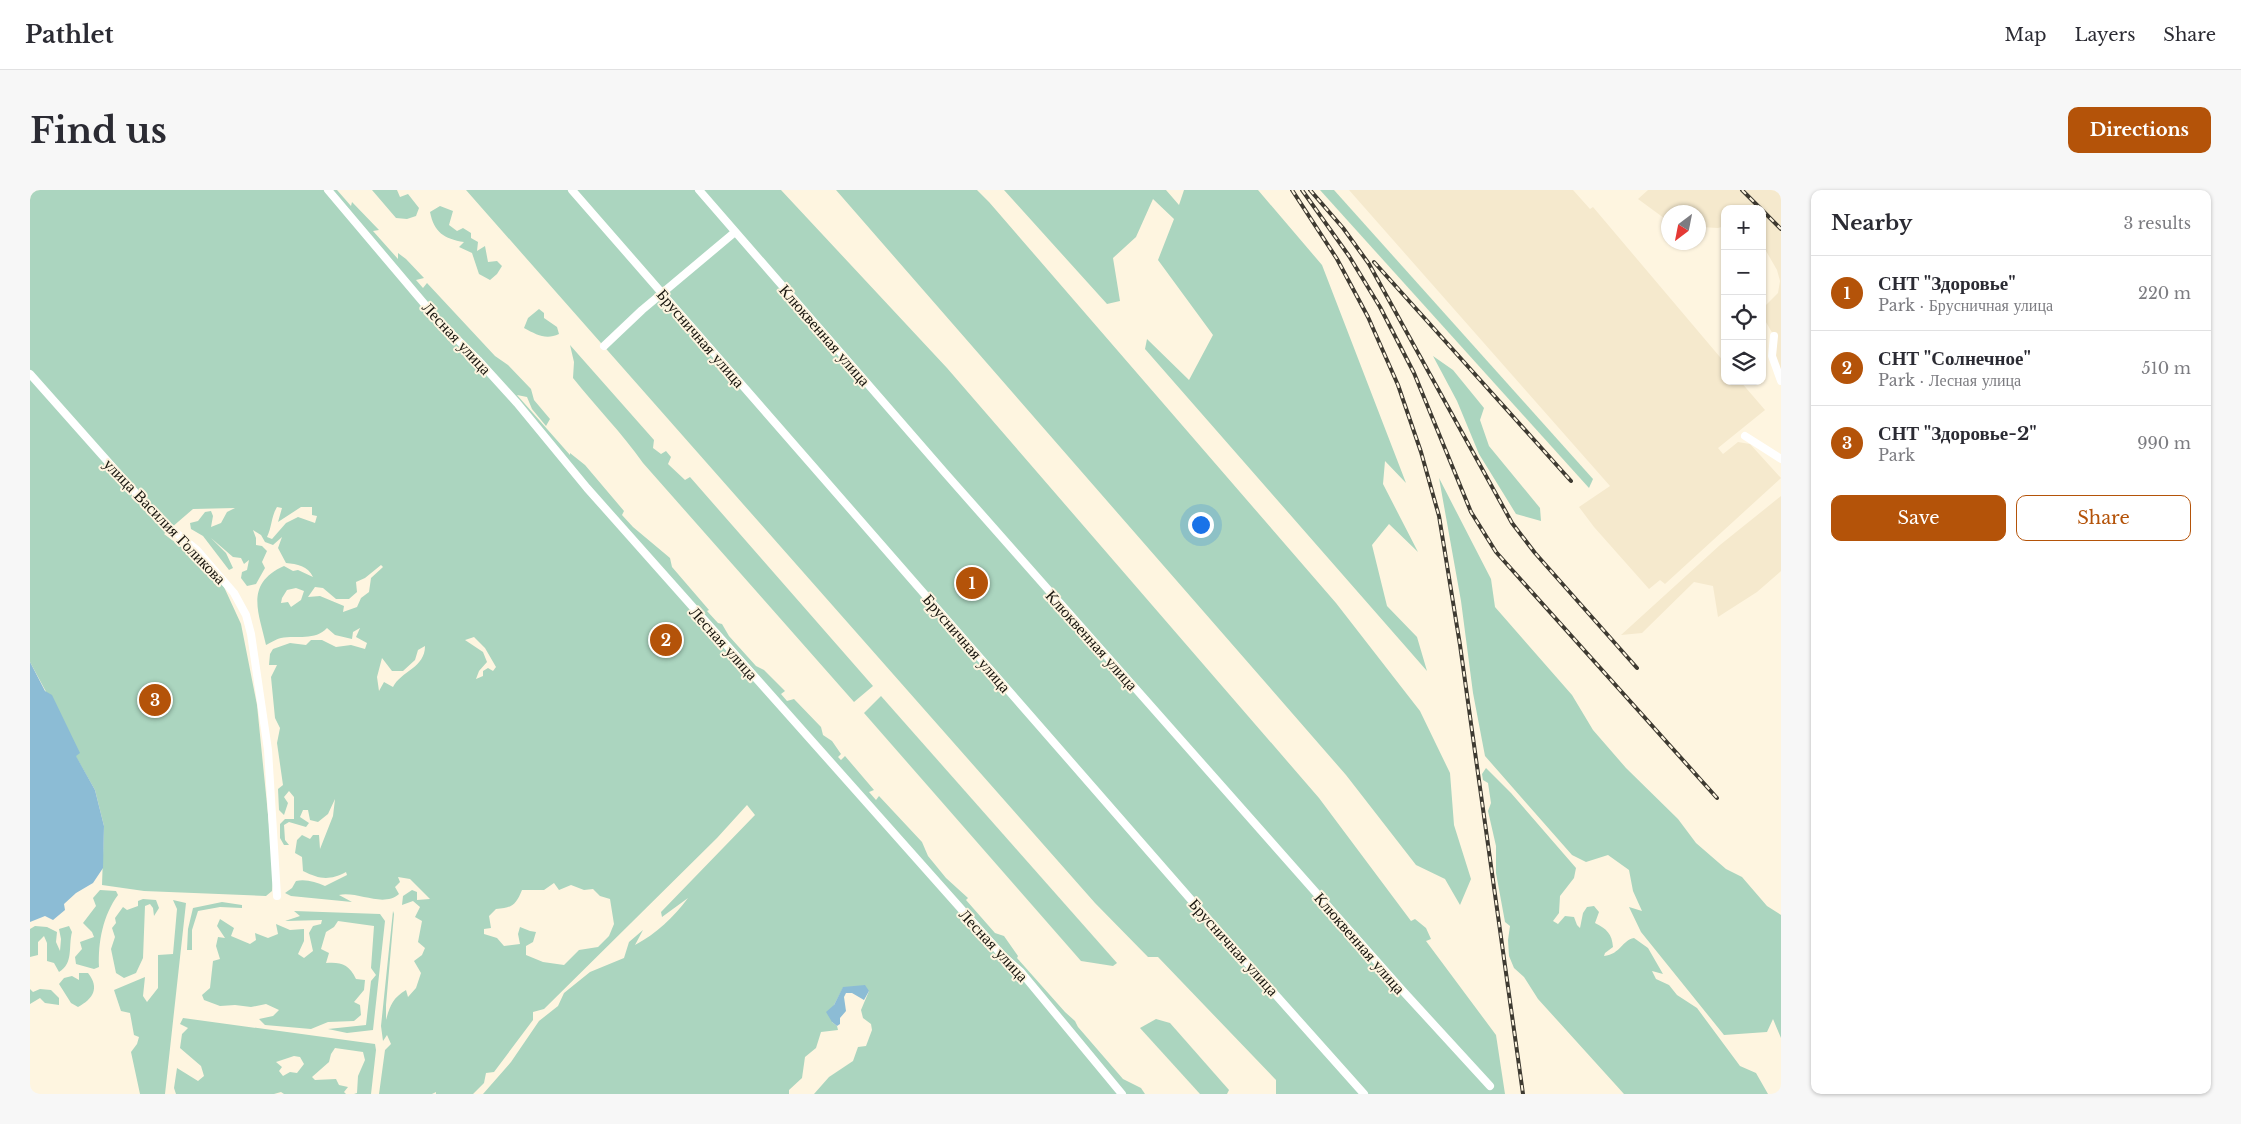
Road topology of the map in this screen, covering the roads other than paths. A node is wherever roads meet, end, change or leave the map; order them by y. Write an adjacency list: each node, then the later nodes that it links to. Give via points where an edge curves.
1 (328, 190): 14 (street, Лесная улица, via 438,320 517,403 594,496 1003,956 1021,972)
2 (572, 190): 5 (street, Брусничная улица)
3 (698, 190): 4 (street, Клюквенная улица)
4 (735, 232): 5 (street); 13 (street, Клюквенная улица, via 965,496)
5 (663, 294): 7 (street); 15 (street, Брусничная улица)
6 (1774, 336): 9 (street, via 1772,356)
7 (604, 346)
8 (30, 374): 12 (street, улица Василия Голикова, via 157,517 204,557 234,593 246,615 268,757)
9 (1781, 381)
10 (1745, 436): 11 (street)
11 (1781, 459)
12 (277, 896)
13 (1490, 1086)
14 (1122, 1094)
15 (1364, 1094)

